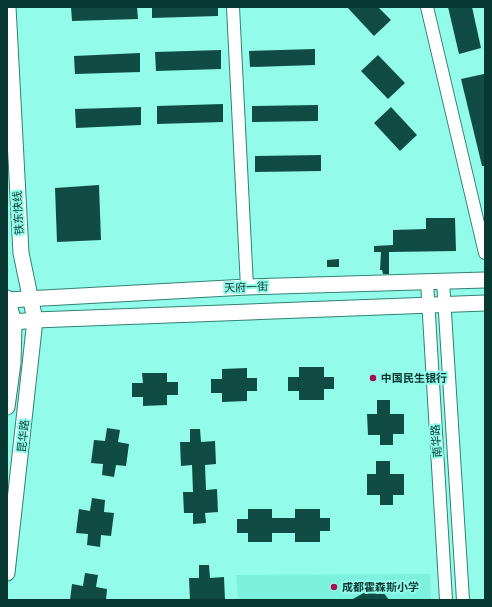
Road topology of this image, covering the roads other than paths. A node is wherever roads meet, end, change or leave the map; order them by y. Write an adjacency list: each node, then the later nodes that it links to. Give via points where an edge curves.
1 (8, 7): 10 (main road, 铁东快线, via 21,253)
2 (233, 7): 8 (street)
3 (428, 7): 4 (street)
4 (485, 253)
5 (485, 280): 6 (main road, 天府一街)
6 (444, 281): 7 (main road, 天府一街); 13 (street)
7 (427, 282): 8 (main road, 天府一街); 12 (street, 南华路)
8 (247, 287): 10 (main road, 天府一街)
9 (7, 299): 10 (main road, 天府一街); 15 (main road, 昆华路)
10 (30, 299): 14 (main road, 昆华路)
11 (485, 303): 13 (main road)
12 (428, 305): 13 (main road); 14 (main road); 18 (street, 南华路)
13 (445, 305): 19 (street)
14 (34, 320): 15 (main road); 17 (main road, 昆华路)
15 (14, 322): 16 (main road, 昆华路, via 13,363)
16 (7, 407)
17 (7, 573)
18 (446, 600)
19 (463, 600)

